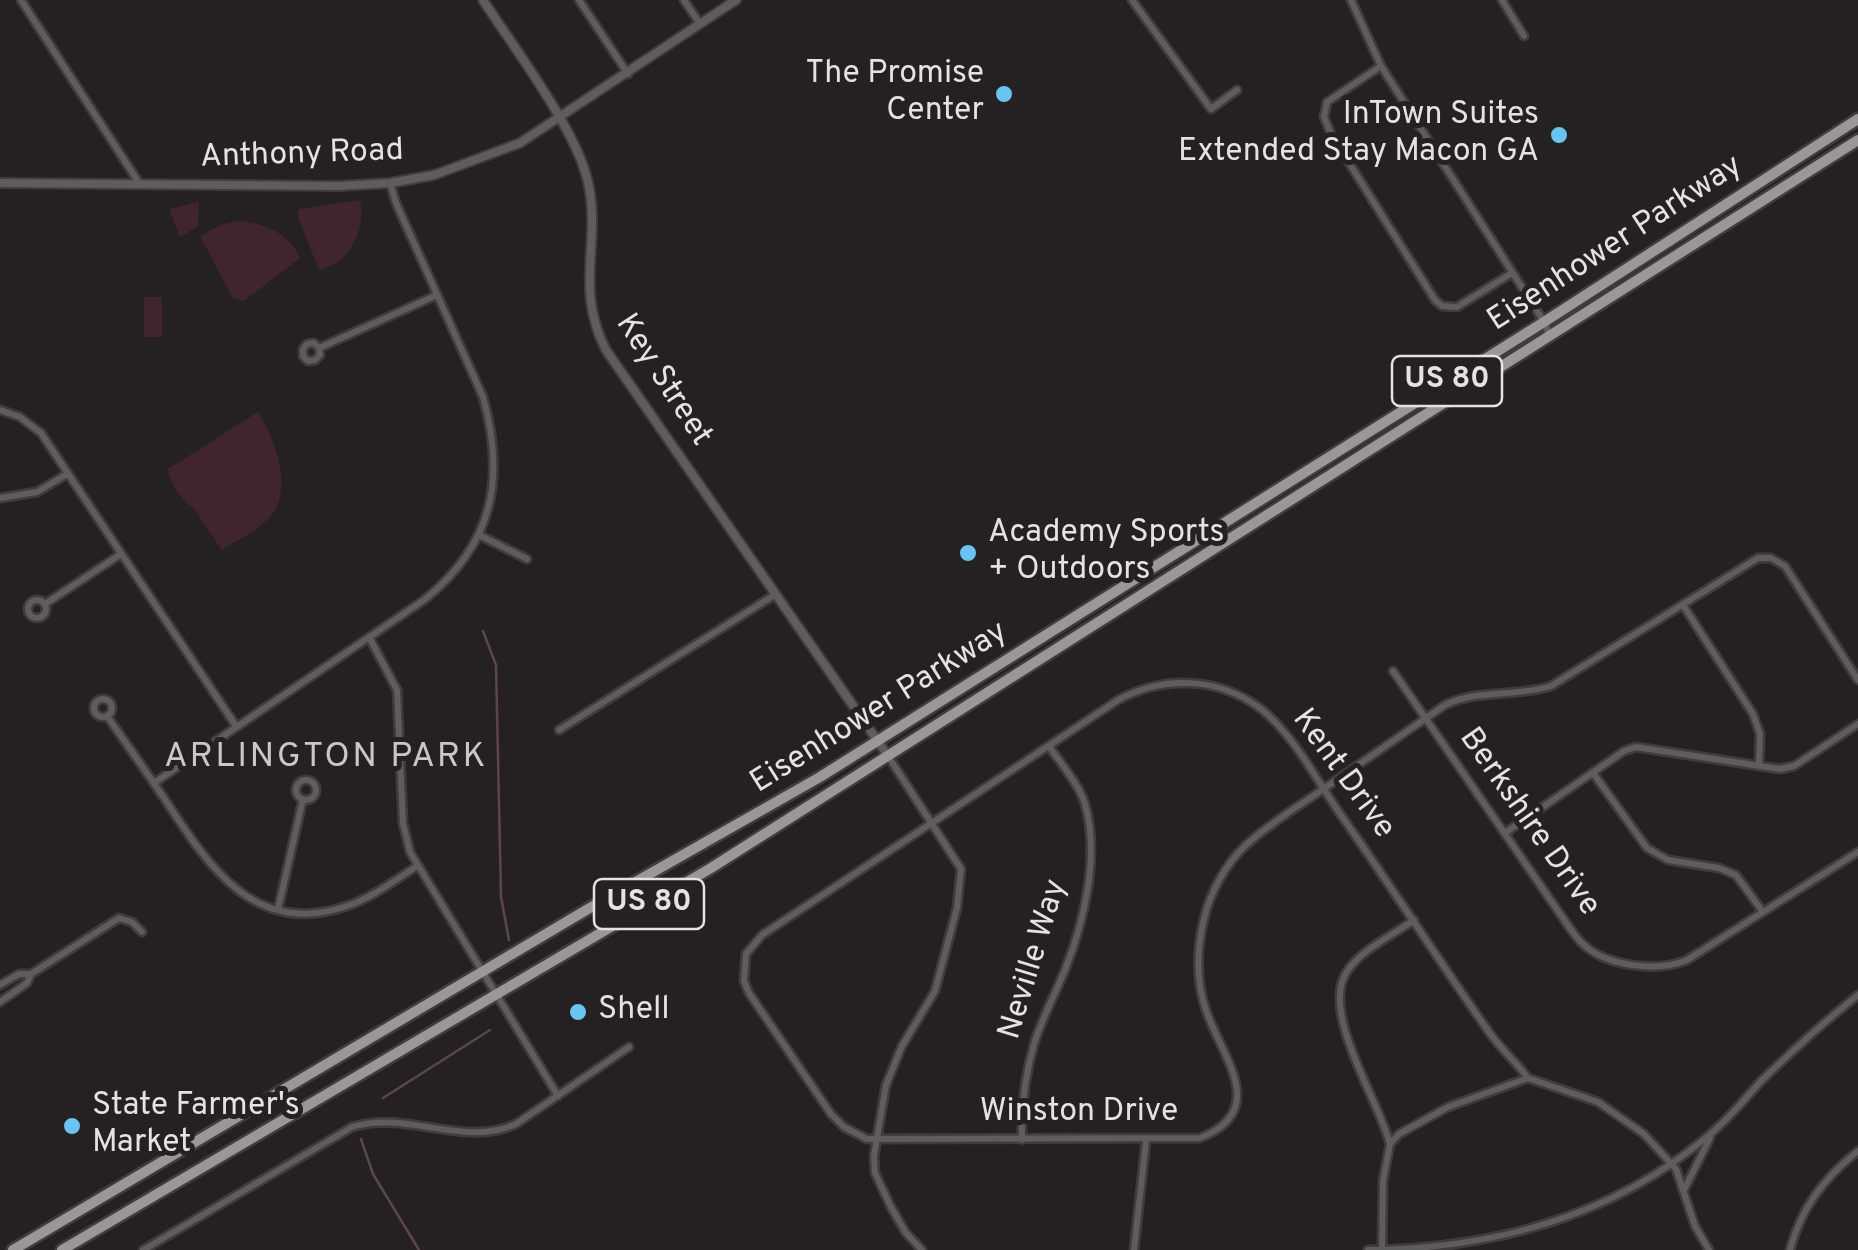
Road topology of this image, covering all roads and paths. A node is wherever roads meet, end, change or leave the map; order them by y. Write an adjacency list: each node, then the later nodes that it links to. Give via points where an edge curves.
1 (22, 0): 19 (street)
2 (483, 0): 15 (street, Key Street)
3 (579, 0): 12 (street)
4 (684, 0): 9 (street)
5 (736, 0): 9 (street, Anthony Road)
6 (1132, 0): 13 (street, via 1211,108)
7 (1351, 0): 11 (street)
8 (1502, 0): 10 (street)
9 (700, 24): 12 (street, Anthony Road)
10 (1524, 36)
11 (1381, 66): 20 (street); 20 (street, via 1327,102 1324,117 1423,282 1442,306 1457,307)
12 (628, 74): 15 (street, Anthony Road)
13 (1237, 90)
14 (1858, 119): 22 (main road, Eisenhower Parkway / US 80)
15 (560, 120): 18 (street, Anthony Road, via 492,156); 31 (street, Key Street, via 588,180 588,299 600,338)
16 (1858, 140): 23 (main road, Eisenhower Parkway / US 80)
17 (0, 183): 19 (street, Anthony Road)
18 (390, 183): 19 (street, Anthony Road); 21 (street)
19 (139, 184)
20 (1512, 273): 22 (street)
21 (437, 295): 24 (street); 28 (street, via 491,427 494,476)
22 (1544, 322): 23 (street); 42 (main road, Eisenhower Parkway / US 80)
23 (1550, 336): 44 (main road, Eisenhower Parkway / US 80)
24 (319, 348)
25 (0, 410): 26 (street, via 32,424)
26 (67, 474): 27 (street, via 38,492); 29 (street)
27 (0, 498)
28 (479, 536): 30 (street); 34 (street, via 438,588)
29 (121, 554): 32 (street); 40 (street)
30 (527, 559)
31 (776, 594): 41 (street); 42 (street, Key Street)
32 (44, 604)
33 (1683, 605): 36 (street, Winston Drive, via 1758,558 1771,558 1785,566); 38 (street, Winston Drive, via 1551,686 1465,698); 45 (street, via 1753,714 1760,734)
34 (368, 637): 40 (street); 53 (street, via 397,690 403,823)
35 (1393, 671): 38 (street, Berkshire Drive)
36 (1858, 680)
37 (107, 716): 47 (street)
38 (1424, 720): 48 (street, Winston Drive); 51 (street, Berkshire Drive)
39 (1858, 724): 45 (street, via 1794,766)
40 (236, 726): 47 (street)
41 (559, 730)
42 (878, 742): 44 (street, Key Street); 59 (main road, Eisenhower Parkway / US 80)
43 (1049, 746): 48 (street, Kent Drive, via 1132,692 1204,684 1244,698 1271,718); 50 (street, Kent Drive); 69 (street, Neville Way, via 1085,804 1088,878 1066,967 1030,1060)
44 (888, 756): 50 (street); 61 (main road, Eisenhower Parkway / US 80)
45 (1758, 766): 46 (street, via 1641,747)
46 (1592, 773): 51 (street); 55 (street, via 1647,848 1668,860 1736,875)
47 (154, 783): 54 (street, via 220,876)
48 (1323, 790): 56 (street, Kent Drive); 70 (street, Winston Drive, via 1244,846 1204,916 1201,990 1234,1070 1235,1110 1200,1138)
49 (303, 799): 54 (street)
50 (932, 822): 68 (street, via 962,883 936,991 892,1066); 68 (street, Winston Drive, via 762,934 743,966 748,993 831,1114 854,1134)
51 (1505, 834): 55 (street, Berkshire Drive, via 1583,944 1608,958 1679,963)
52 (1858, 852): 55 (street, Berkshire Drive)
53 (417, 866): 54 (street, via 342,908); 59 (street)
54 (278, 908)
55 (1763, 912)
56 (1414, 920): 65 (street, Kent Drive, via 1489,1033); 71 (street, via 1355,963 1340,989 1352,1048)
57 (142, 932): 58 (street, via 118,918)
58 (30, 974): 60 (street); 63 (street)
59 (481, 974): 61 (street); 75 (main road, Eisenhower Parkway / US 80)
60 (0, 985)
61 (495, 995): 66 (street); 76 (main road, Eisenhower Parkway / US 80)
62 (1858, 995): 67 (street)
63 (0, 1002)
64 (628, 1047): 66 (street)
65 (1528, 1078): 71 (street, via 1448,1107); 73 (street, via 1614,1111)
66 (558, 1096): 77 (street, via 516,1124 485,1133 383,1121 352,1127)
67 (1712, 1133): 73 (street); 74 (street)
68 (876, 1139): 69 (street, Winston Drive); 78 (street, via 878,1183)
69 (1022, 1140): 70 (street, Winston Drive)
70 (1146, 1140): 79 (street)
71 (1390, 1144): 81 (street, via 1382,1181)
72 (1858, 1152): 83 (street, via 1809,1202)
73 (1671, 1164): 74 (street); 81 (street, via 1604,1203 1538,1228)
74 (1684, 1191): 82 (street)
75 (13, 1250)
76 (62, 1250)
77 (142, 1250)
78 (922, 1250)
79 (1134, 1250)
80 (1368, 1250): 81 (street)
81 (1382, 1250)
82 (1709, 1250)
83 (1790, 1250)

